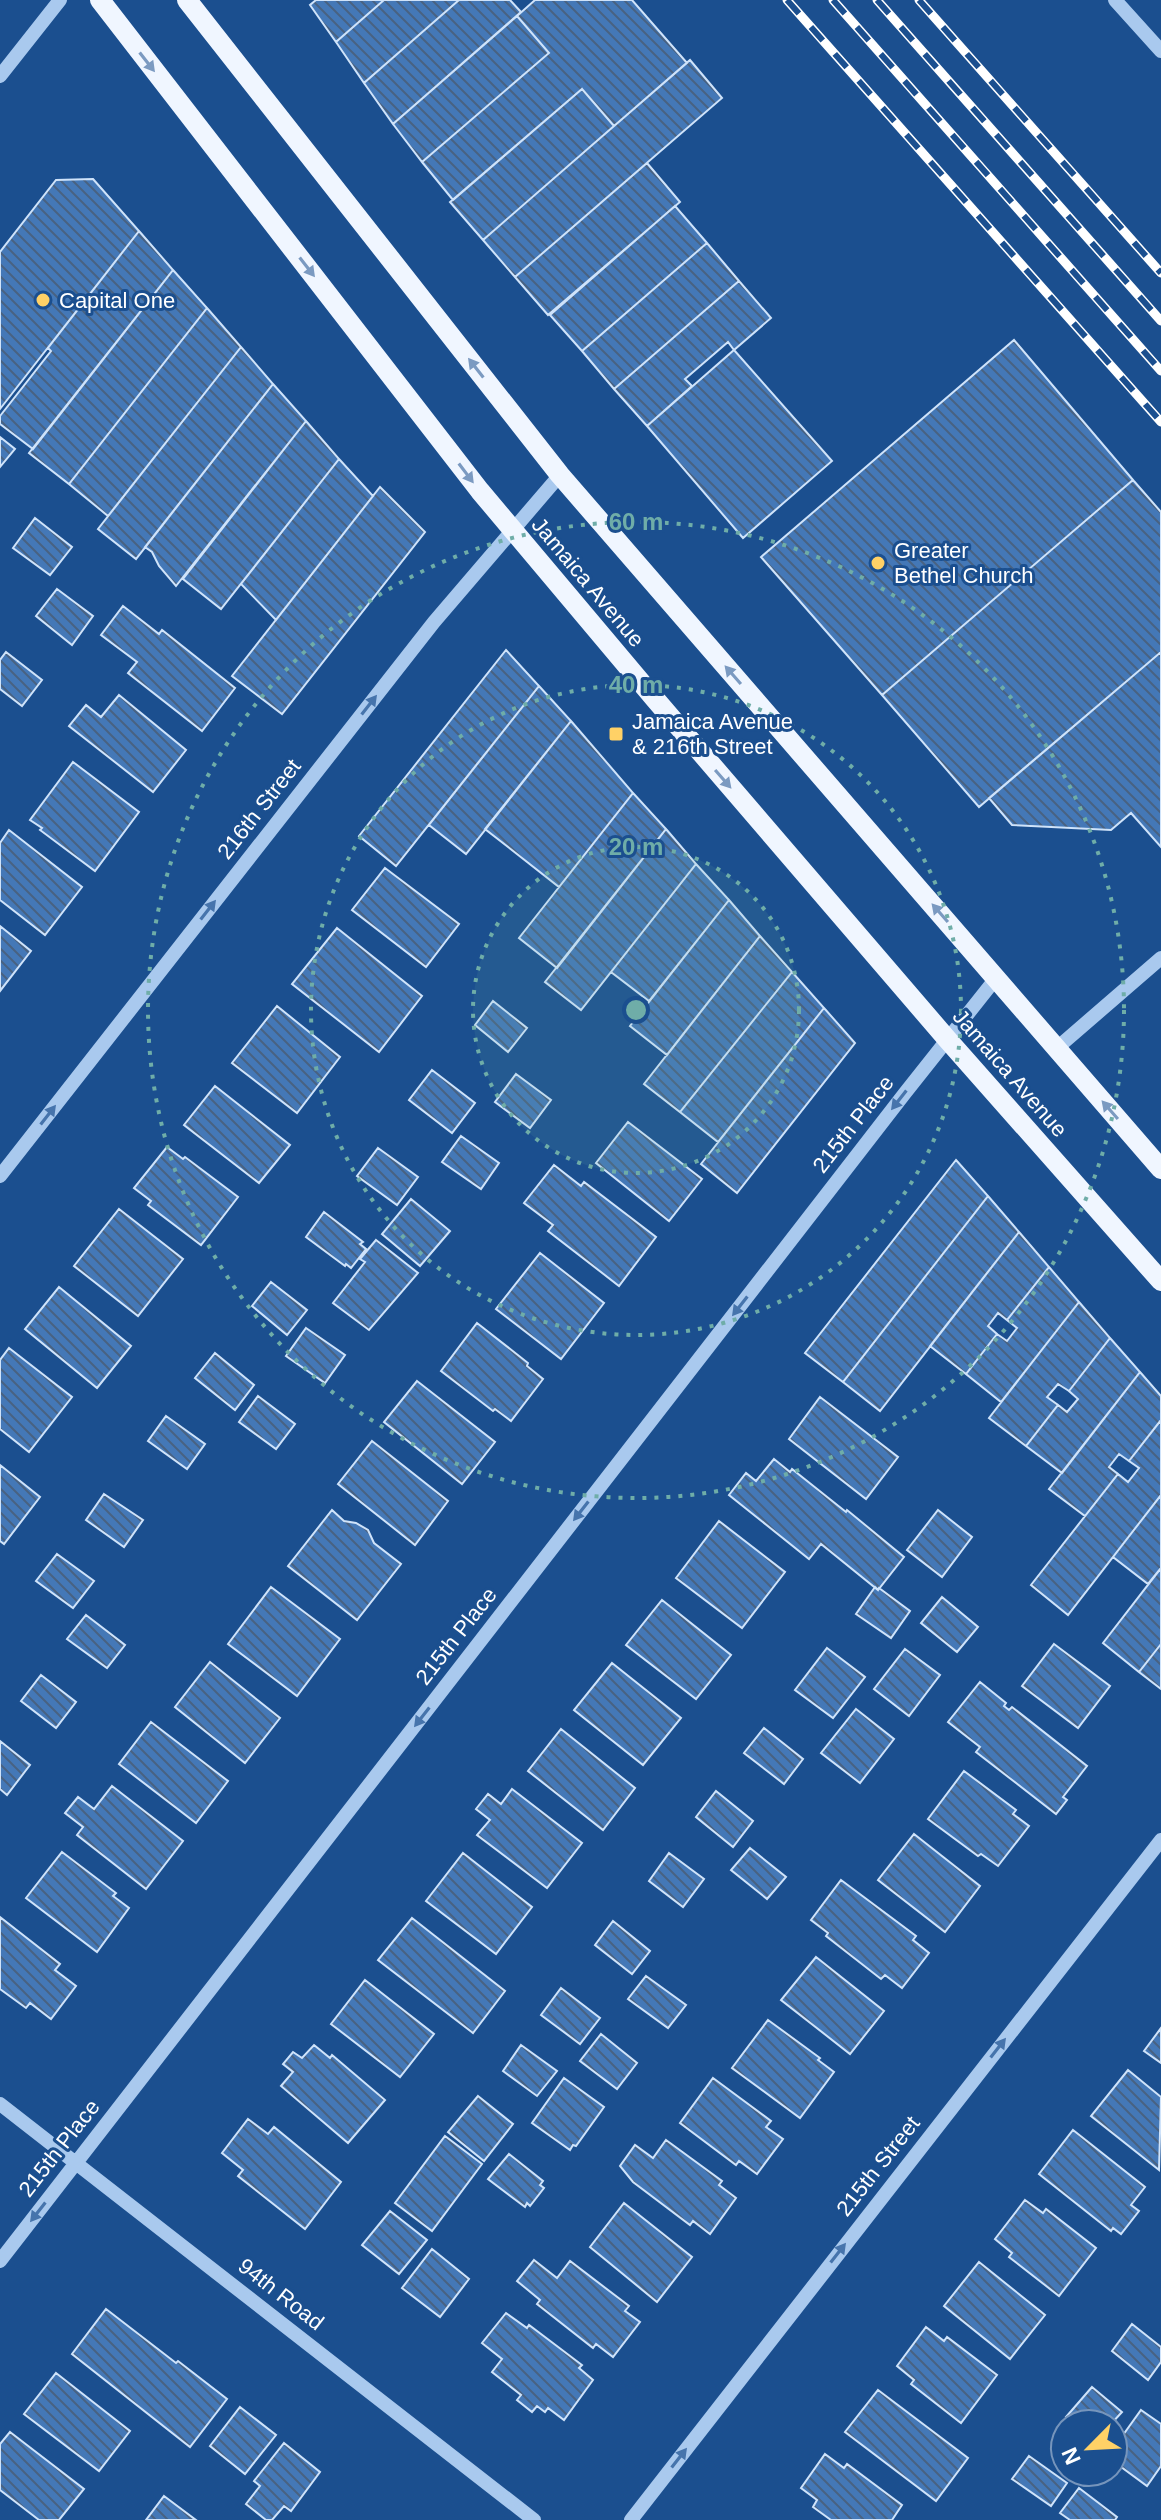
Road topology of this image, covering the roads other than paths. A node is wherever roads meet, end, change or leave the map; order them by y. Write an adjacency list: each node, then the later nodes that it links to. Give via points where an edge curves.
1 (60, 0): 6 (street)
2 (100, 0): 8 (main road, Jamaica Avenue, one-way to 8)
3 (187, 0): 7 (main road, one-way to 3)
4 (1115, 0): 5 (street)
5 (1161, 51)
6 (0, 76)
7 (560, 475): 8 (street, 216th Street); 10 (main road, one-way to 7)
8 (512, 529): 11 (main road, Jamaica Avenue, one-way to 11); 14 (street, 216th Street, one-way to 8)
9 (1161, 958): 12 (street)
10 (997, 977): 11 (street, 215th Place); 12 (main road)
11 (947, 1039): 15 (main road, Jamaica Avenue); 18 (street, 215th Place, one-way to 18)
12 (1057, 1048): 13 (main road, one-way to 12)
13 (1161, 1169)
14 (0, 1176)
15 (1161, 1281)
16 (1161, 1840): 21 (street, 215th Street, one-way to 16)
17 (0, 2104): 18 (street, 94th Road)
18 (76, 2163): 19 (street, 215th Place, one-way to 19); 20 (street, 94th Road)
19 (0, 2261)
20 (534, 2520)
21 (631, 2520)

